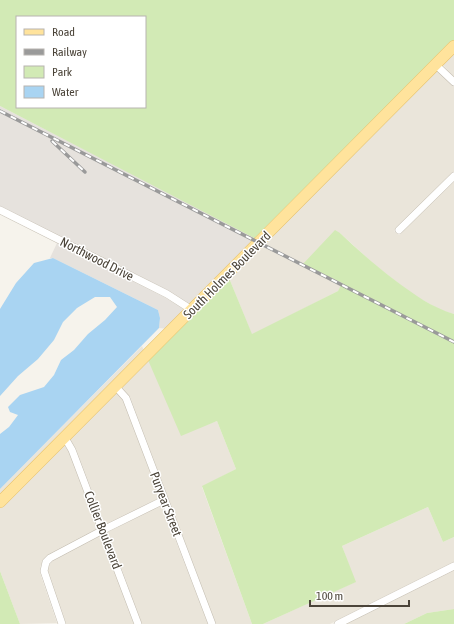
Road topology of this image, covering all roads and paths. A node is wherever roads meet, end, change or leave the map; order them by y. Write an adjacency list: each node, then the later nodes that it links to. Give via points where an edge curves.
1 (454, 46): 2 (main road, South Holmes Boulevard)
2 (436, 65): 3 (street); 7 (main road, South Holmes Boulevard)
3 (454, 82)
4 (454, 176): 6 (street)
5 (0, 210): 7 (street, Northwood Drive, via 166,294)
6 (399, 230)
7 (192, 310): 8 (main road, South Holmes Boulevard)
8 (116, 386): 9 (main road, South Holmes Boulevard); 10 (street, Puryear Street, via 126,398)
9 (65, 438): 11 (main road, South Holmes Boulevard); 12 (street, Collier Boulevard)
10 (164, 500): 12 (street); 16 (street, Puryear Street)
11 (0, 502)
12 (103, 530): 14 (street, via 46,562 44,571); 15 (street, Collier Boulevard)
13 (454, 566): 17 (street)
14 (62, 624)
15 (138, 624)
16 (212, 624)
17 (338, 624)

